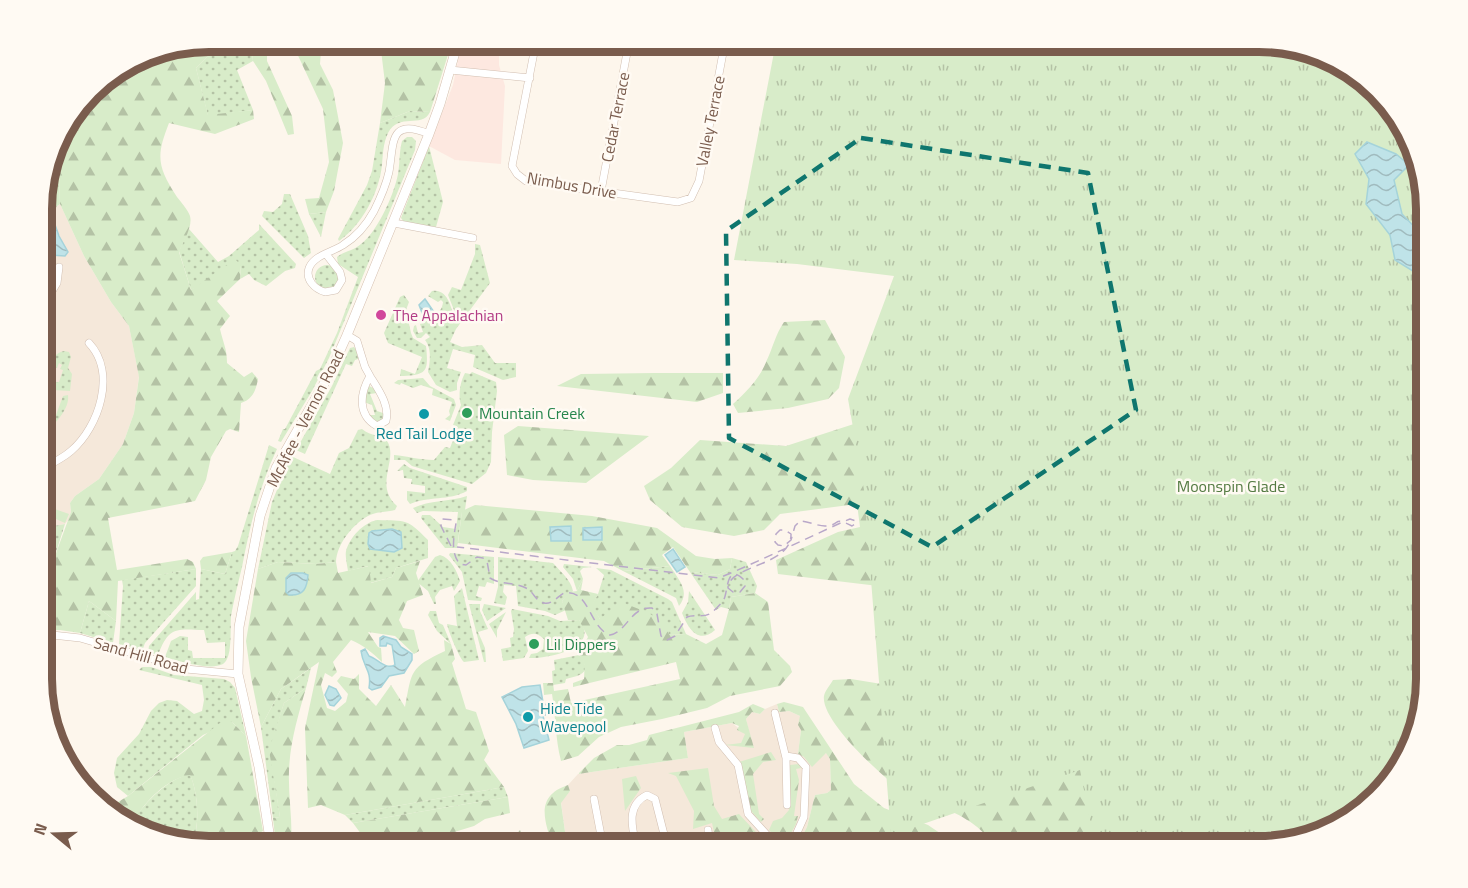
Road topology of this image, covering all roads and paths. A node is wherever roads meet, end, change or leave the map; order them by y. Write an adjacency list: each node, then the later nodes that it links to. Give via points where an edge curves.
1 (455, 52): 5 (main road, McAfee - Vernon Road)
2 (534, 52): 6 (street, Nimbus Drive)
3 (627, 52): 8 (street, Cedar Terrace)
4 (723, 52): 9 (street, Valley Terrace, via 699,181)
5 (450, 70): 6 (street); 7 (main road, McAfee - Vernon Road)
6 (530, 78): 8 (street, Nimbus Drive, via 512,166 517,174 526,181)
7 (429, 134): 10 (main road, McAfee - Vernon Road); 12 (street, via 412,128 397,134 386,180 370,216 349,241)
8 (601, 191): 9 (street, Nimbus Drive, via 678,202)
9 (691, 198)
10 (394, 223): 11 (street); 15 (main road, McAfee - Vernon Road)
11 (473, 238)
12 (326, 254): 12 (street, via 311,265 309,276 313,285 325,292 336,290 342,280)
13 (59, 267): 14 (street)
14 (52, 291)
15 (347, 335): 17 (street, via 357,341); 20 (main road, McAfee - Vernon Road, via 266,492 239,627)
16 (89, 343): 18 (street, via 102,370 100,402 82,440)
17 (370, 376): 17 (street, via 362,391 362,405 369,420 377,426 387,421 388,414)
18 (52, 463)
19 (52, 635): 20 (street, Sand Hill Road, via 80,638 186,669)
20 (238, 674): 29 (main road, McAfee - Vernon Road)
21 (775, 713): 23 (street)
22 (715, 728): 27 (street, via 719,742 738,765 748,814)
23 (786, 756): 25 (street); 28 (street, via 798,758 806,767 806,807)
24 (594, 799): 30 (street)
25 (787, 805)
26 (708, 830): 33 (street)
27 (767, 835)
28 (796, 835)
29 (269, 836)
30 (601, 836)
31 (634, 836): 32 (street, via 634,806 647,795 655,799)
32 (664, 836)
33 (709, 836)

